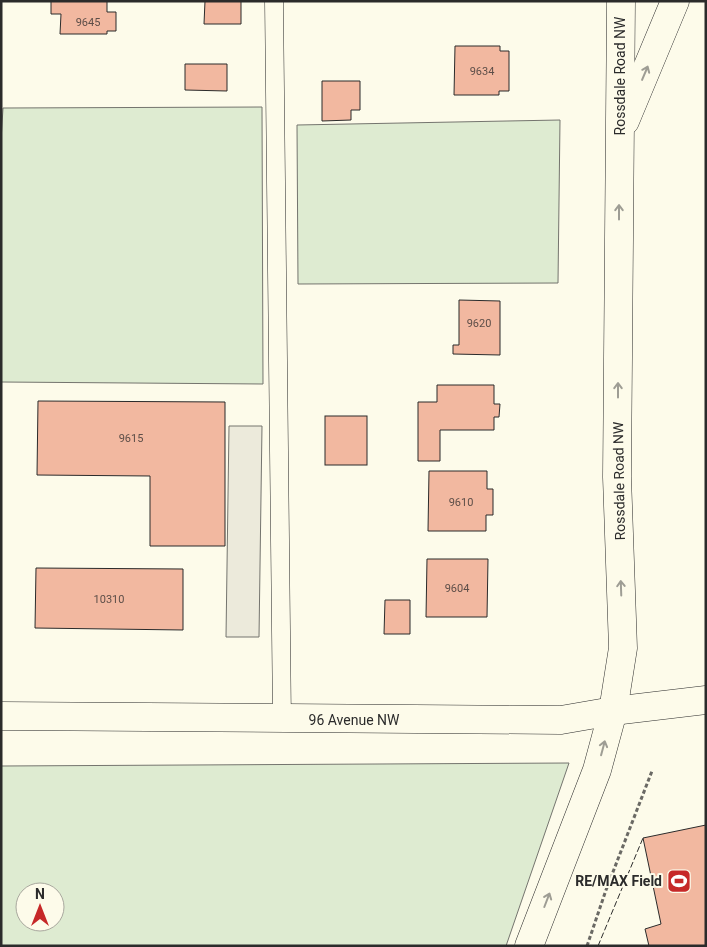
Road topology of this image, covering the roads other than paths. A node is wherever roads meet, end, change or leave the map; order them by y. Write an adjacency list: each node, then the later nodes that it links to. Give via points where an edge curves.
1 (274, 1): 8 (lane)
2 (620, 1): 4 (main road, Rossdale Road NW)
3 (675, 1): 4 (main road, one-way to 3)
4 (619, 134): 6 (main road, Rossdale Road NW, one-way to 4, via 623,648 617,477)
5 (706, 700): 6 (main road, 96 Avenue NW)
6 (613, 711): 8 (main road, 96 Avenue NW, via 561,720); 9 (main road, Rossdale Road NW, one-way to 6, via 597,770)
7 (1, 716): 8 (main road, 96 Avenue NW)
8 (282, 720)
9 (529, 946)

